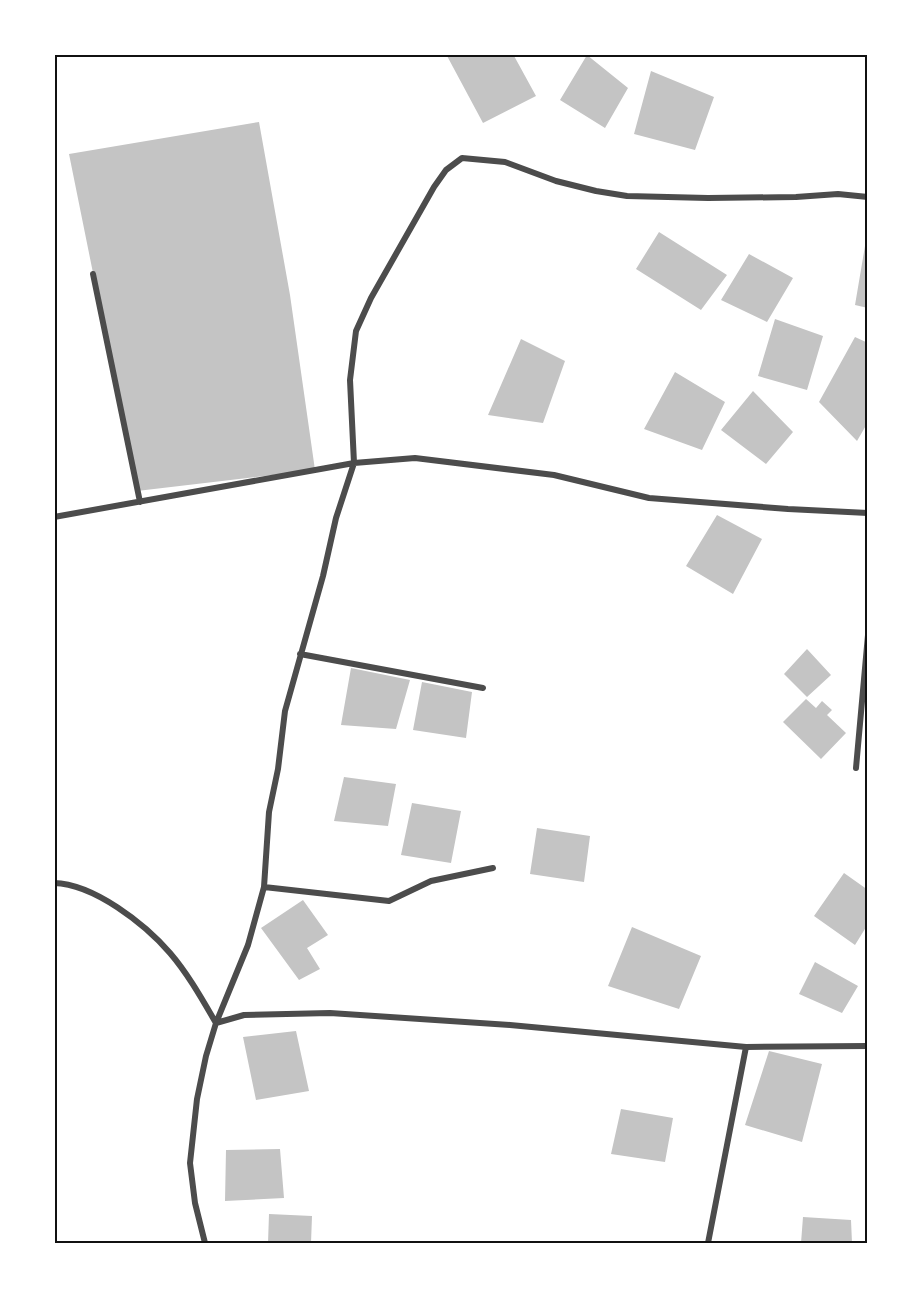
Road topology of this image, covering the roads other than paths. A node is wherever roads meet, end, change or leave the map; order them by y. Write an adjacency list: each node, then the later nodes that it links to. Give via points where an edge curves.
1 (868, 196): 3 (street, via 627,196 556,181 505,162 462,158 446,170 434,187 370,298 356,331 350,380)
2 (93, 274): 4 (street)
3 (354, 463): 4 (street); 5 (street, via 426,460 554,475 650,498); 8 (street)
4 (140, 502): 6 (street)
5 (868, 513)
6 (54, 518)
7 (868, 635): 10 (street)
8 (300, 654): 9 (street); 13 (street, via 285,711 269,812)
9 (483, 688)
10 (856, 768)
11 (493, 868): 13 (street, via 431,881 389,901)
12 (54, 883): 14 (street, via 95,894 146,930 170,953)
13 (264, 887): 14 (street, via 248,945)
14 (216, 1023): 16 (street, via 244,1015 330,1013); 17 (street, via 197,1099 190,1163)
15 (868, 1046): 16 (street)
16 (746, 1047): 18 (street)
17 (205, 1243)
18 (708, 1243)

